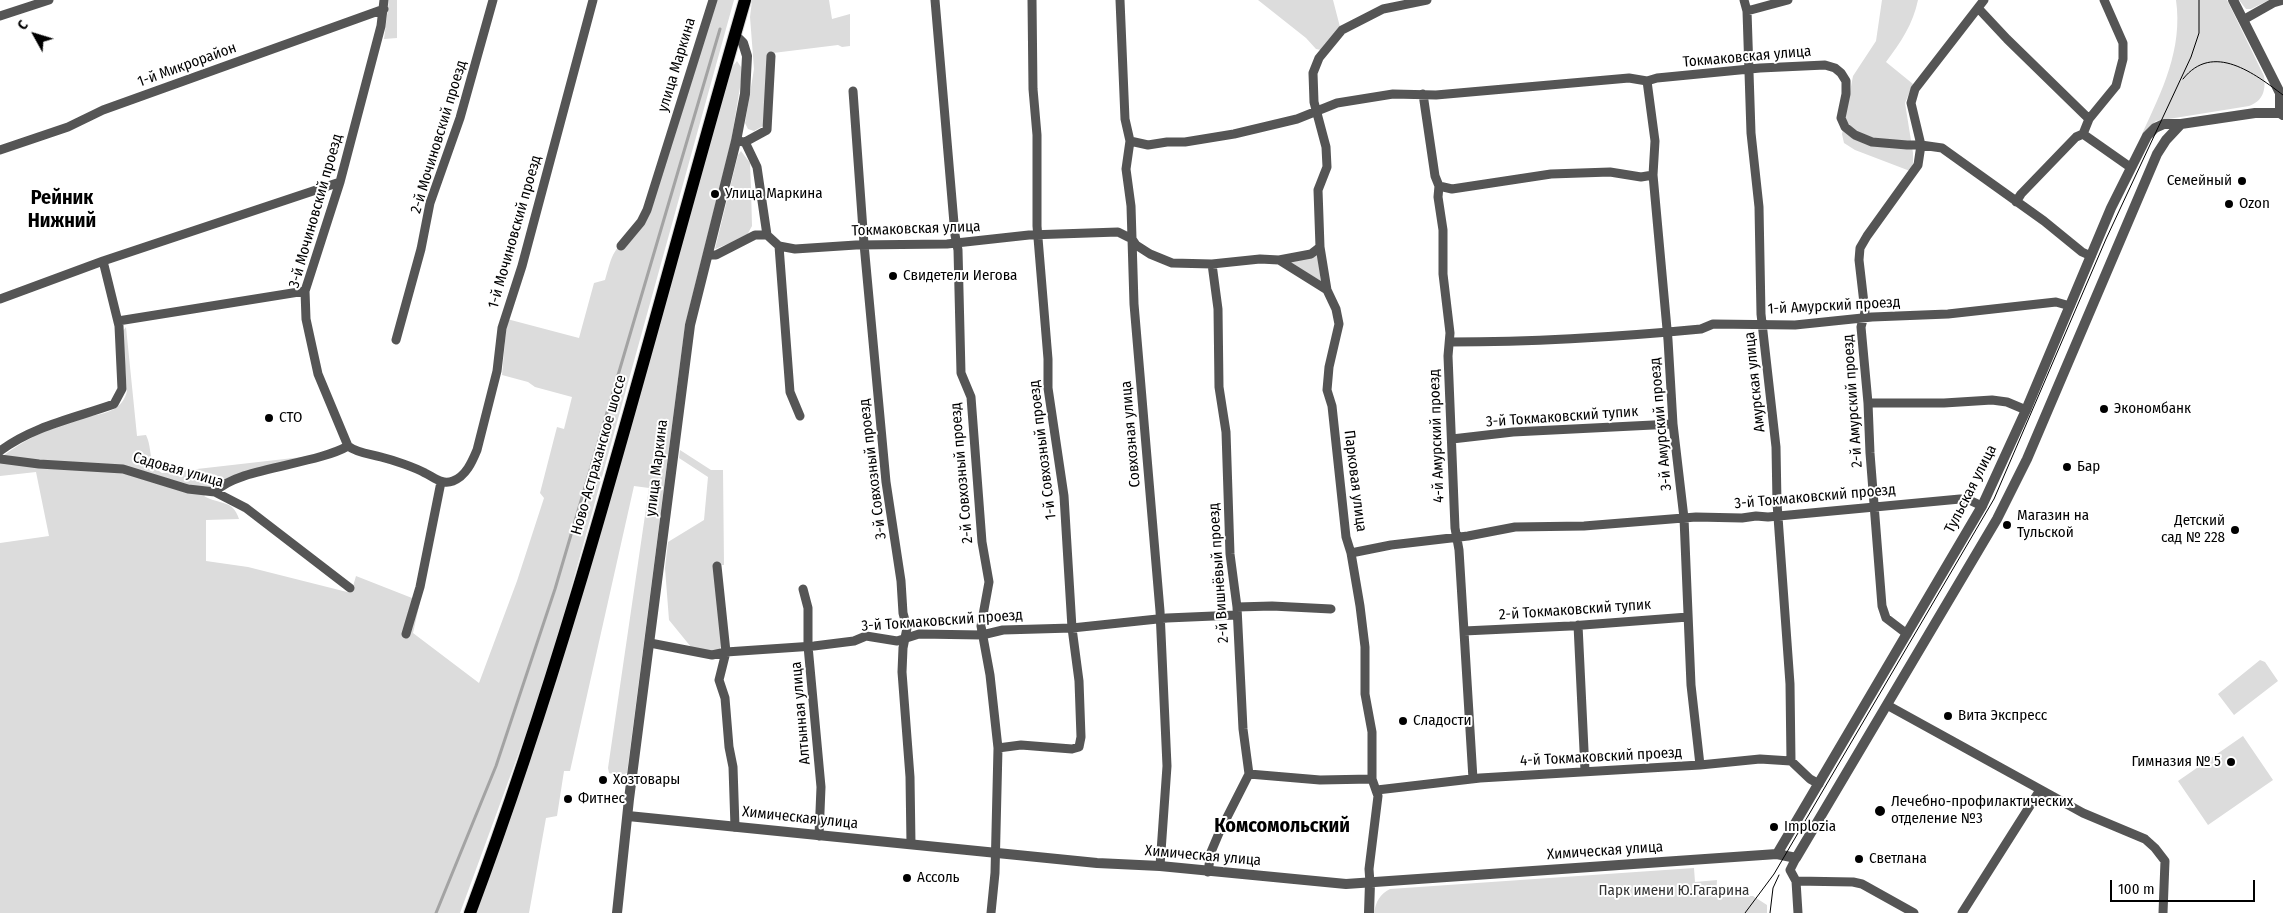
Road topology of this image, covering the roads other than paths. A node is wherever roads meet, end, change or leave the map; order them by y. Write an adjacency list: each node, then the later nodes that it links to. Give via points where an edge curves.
1 (49, 0): 18 (street)
2 (493, 0): 61 (street, 2-й Мочиновский проезд, via 460,118 430,202 421,249)
3 (593, 0): 71 (street, 1-й Мочиновский проезд, via 522,266 502,328 497,370 477,450 460,477)
4 (713, 0): 45 (street, улица Маркина, via 647,210)
5 (745, 0): 20 (main road, Ново-Астраханское шоссе)
6 (935, 0): 43 (street, 2-й Совхозный проезд)
7 (1032, 0): 41 (street, 1-й Совхозный проезд)
8 (1120, 0): 32 (street, Совхозная улица, via 1125,119)
9 (1427, 0): 26 (street, Парковая улица, via 1397,5 1366,16 1342,30 1320,58 1313,73)
10 (1744, 0): 17 (street, Амурская улица)
11 (1788, 0): 17 (street)
12 (2104, 0): 28 (street, via 2123,43 2124,59 2112,94)
13 (2233, 0): 19 (street)
14 (2283, 0): 19 (street)
15 (384, 4): 34 (street, 1-й Микрорайон, via 102,110 68,127); 37 (street, 3-й Мочиновский проезд)
16 (1981, 4): 28 (street, via 2007,39); 33 (street, via 1915,89 1911,104)
17 (1747, 11): 22 (street, Амурская улица)
18 (0, 16)
19 (2243, 20): 27 (street, via 2280,93)
20 (734, 38): 31 (street, улица Маркина, via 743,43 748,56); 118 (main road, Ново-Астраханское шоссе, via 553,674)
21 (771, 56): 31 (street, via 767,130)
22 (1750, 70): 23 (street, Токмаковская улица); 33 (street, Токмаковская улица, via 1825,65 1835,68 1846,81 1841,118 1844,127 1855,136 1872,142); 59 (street, Амурская улица)
23 (1647, 81): 25 (street, Токмаковская улица, via 1629,78); 36 (street, 3-й Амурский проезд, via 1655,140)
24 (853, 91): 44 (street, 3-й Совхозный проезд)
25 (1423, 94): 26 (street, Токмаковская улица, via 1393,94 1352,100); 38 (street, 4-й Амурский проезд)
26 (1315, 112): 32 (street, Токмаковская улица, via 1298,119 1185,142 1148,146); 47 (street, Парковая улица, via 1326,147 1327,167 1318,190)
27 (2281, 114): 29 (street, Тульская улица, via 2255,114)
28 (2089, 119): 30 (street)
29 (2181, 124): 35 (street, Тульская улица, via 2164,124 2155,128); 96 (street, via 2157,154 1997,519)
30 (2083, 134): 35 (street); 39 (street, via 2076,137)
31 (741, 141): 40 (street, via 758,167); 48 (street, улица Маркина)
32 (1130, 141): 42 (street, Совхозная улица, via 1126,169)
33 (1921, 144): 39 (street, Токмаковская улица, via 1942,148); 57 (street, 2-й Амурский проезд, via 1918,165 1860,248)
34 (0, 150)
35 (2130, 167): 49 (street, Тульская улица)
36 (1653, 176): 38 (street, via 1610,172 1551,174 1452,189); 60 (street, 3-й Амурский проезд)
37 (340, 182): 51 (street); 54 (street, 3-й Мочиновский проезд)
38 (1439, 186): 62 (street, 4-й Амурский проезд)
39 (2016, 202): 49 (street, Токмаковская улица)
40 (767, 235): 46 (street); 48 (street, via 755,235 716,256)
41 (1038, 235): 42 (street, Токмаковская улица, via 1118,232); 43 (street, Токмаковская улица); 87 (street, 1-й Совхозный проезд, via 1048,388 1064,496)
42 (1132, 239): 52 (street, via 1143,250 1167,262); 85 (street, Совхозная улица, via 1136,334)
43 (956, 243): 44 (street, Токмаковская улица); 91 (street, 2-й Совхозный проезд, via 961,373 970,397 988,582)
44 (864, 244): 46 (street, Токмаковская улица, via 795,249); 92 (street, 3-й Совхозный проезд, via 886,482 907,628)
45 (621, 246)
46 (779, 246): 65 (street, via 790,392)
47 (1320, 247): 50 (street, via 1311,254); 53 (street, Парковая улица)
48 (708, 255): 93 (street, улица Маркина, via 688,342)
49 (2091, 256): 56 (street, Тульская улица)
50 (1279, 260): 52 (street); 53 (street)
51 (103, 261): 55 (street); 58 (street)
52 (1212, 264): 83 (street, 2-й Вишнёвый проезд, via 1218,309 1219,387 1226,432 1230,554)
53 (1326, 290): 78 (street, Парковая улица, via 1336,309 1339,324 1327,390 1332,406 1346,537)
54 (305, 292): 58 (street); 68 (street, 3-й Мочиновский проезд, via 306,319 318,374)
55 (0, 299)
56 (2070, 306): 57 (street, 1-й Амурский проезд, via 2056,302 1948,314); 64 (street, Тульская улица)
57 (1863, 318): 59 (street, 1-й Амурский проезд, via 1795,325); 63 (street, 2-й Амурский проезд, via 1861,327)
58 (118, 321): 69 (street, via 122,389 114,404 51,424 15,440)
59 (1763, 324): 60 (street, 1-й Амурский проезд, via 1713,324 1701,329); 75 (street, Амурская улица, via 1776,447)
60 (1668, 331): 62 (street, 1-й Амурский проезд, via 1544,341); 66 (street, 3-й Амурский проезд)
61 (396, 340)
62 (1450, 342): 67 (street, 4-й Амурский проезд)
63 (1868, 403): 64 (street, via 1992,400); 74 (street, 2-й Амурский проезд)
64 (2026, 410): 73 (street, Тульская улица)
65 (800, 416)
66 (1673, 424): 67 (street, 3-й Токмаковский тупик, via 1512,432); 76 (street, 3-й Амурский проезд)
67 (1452, 439): 77 (street, 4-й Амурский проезд)
68 (348, 446): 71 (street, via 424,472); 72 (street, via 299,463 238,478 222,484)
69 (0, 451)
70 (0, 459): 72 (street, Садовая улица, via 123,469 188,488)
71 (441, 482): 89 (street, via 420,587)
72 (215, 492): 80 (street, Садовая улица, via 246,508)
73 (1982, 506): 74 (street, 3-й Токмаковский проезд, via 1960,499); 90 (street, Тульская улица)
74 (1875, 507): 75 (street, 3-й Токмаковский проезд); 90 (street, 2-й Амурский проезд, via 1882,606 1886,618)
75 (1778, 516): 76 (street, 3-й Токмаковский проезд); 98 (street, Амурская улица, via 1790,684)
76 (1684, 518): 77 (street, 3-й Токмаковский проезд, via 1584,526 1515,527); 84 (street, 3-й Амурский проезд)
77 (1457, 538): 78 (street, 3-й Токмаковский проезд); 88 (street, 4-й Амурский проезд)
78 (1351, 553): 102 (street, Парковая улица, via 1365,647)
79 (718, 566): 95 (street)
80 (350, 588)
81 (803, 589): 94 (street, Алтынная улица, via 808,608)
82 (1331, 609): 83 (street, 3-й Токмаковский проезд, via 1272,606)
83 (1237, 611): 85 (street, 3-й Токмаковский проезд); 101 (street, 2-й Вишнёвый проезд, via 1243,729)
84 (1688, 617): 86 (street, 2-й Токмаковский тупик); 99 (street, 3-й Амурский проезд)
85 (1159, 620): 87 (street, 3-й Токмаковский проезд); 114 (street, Совхозная улица, via 1167,766)
86 (1578, 625): 88 (street, 2-й Токмаковский тупик); 100 (street)
87 (1072, 628): 91 (street, 3-й Токмаковский проезд, via 1003,630); 97 (street, 1-й Совхозный проезд, via 1079,681 1079,747 1021,745)
88 (1464, 631): 103 (street, 4-й Амурский проезд)
89 (406, 634)
90 (1907, 634): 104 (street, Тульская улица)
91 (982, 635): 92 (street, 3-й Токмаковский проезд, via 919,634); 97 (street, 2-й Совхозный проезд)
92 (904, 640): 94 (street, 3-й Токмаковский проезд, via 866,636 854,641); 110 (street, 3-й Совхозный проезд, via 902,672 910,777)
93 (650, 643): 95 (street, 3-й Токмаковский проезд, via 712,655); 107 (street, улица Маркина)
94 (808, 646): 95 (street, 3-й Токмаковский проезд); 109 (street, Алтынная улица, via 820,787)
95 (726, 652): 108 (street, via 719,680 725,698 733,767)
96 (1887, 705): 106 (street); 113 (street)
97 (998, 748): 111 (street, 2-й Совхозный проезд)
98 (1791, 761): 99 (street, 4-й Токмаковский проезд, via 1760,758); 104 (street)
99 (1700, 765): 100 (street, 4-й Токмаковский проезд)
100 (1585, 771): 103 (street, 4-й Токмаковский проезд)
101 (1249, 774): 102 (street, via 1320,780); 115 (street, via 1211,852)
102 (1372, 779): 105 (street, Парковая улица)
103 (1473, 779): 105 (street, 4-й Токмаковский проезд)
104 (1818, 784): 112 (street, Тульская улица)
105 (1377, 790): 117 (street, Парковая улица)
106 (2040, 790): 124 (street); 125 (street, via 2083,813 2145,839 2156,848 2165,861)
107 (628, 816): 108 (street, Химическая улица); 119 (street, улица Маркина)
108 (735, 827): 109 (street, Химическая улица)
109 (819, 836): 110 (street, Химическая улица)
110 (911, 844): 111 (street, Химическая улица)
111 (995, 853): 114 (street, Химическая улица); 120 (street, 2-й Совхозный проезд)
112 (1777, 854): 113 (street); 117 (street, Химическая улица)
113 (1796, 858): 116 (street, via 1790,870)
114 (1160, 866): 115 (street, Химическая улица)
115 (1208, 872): 117 (street, Химическая улица, via 1346,884)
116 (1796, 881): 122 (street); 123 (street, via 1862,884)
117 (1370, 883): 121 (street, Парковая улица)
118 (470, 913)
119 (617, 913)
120 (991, 913)
121 (1369, 913)
122 (1798, 913)
123 (1914, 913)
124 (1962, 913)
125 (2163, 913)

